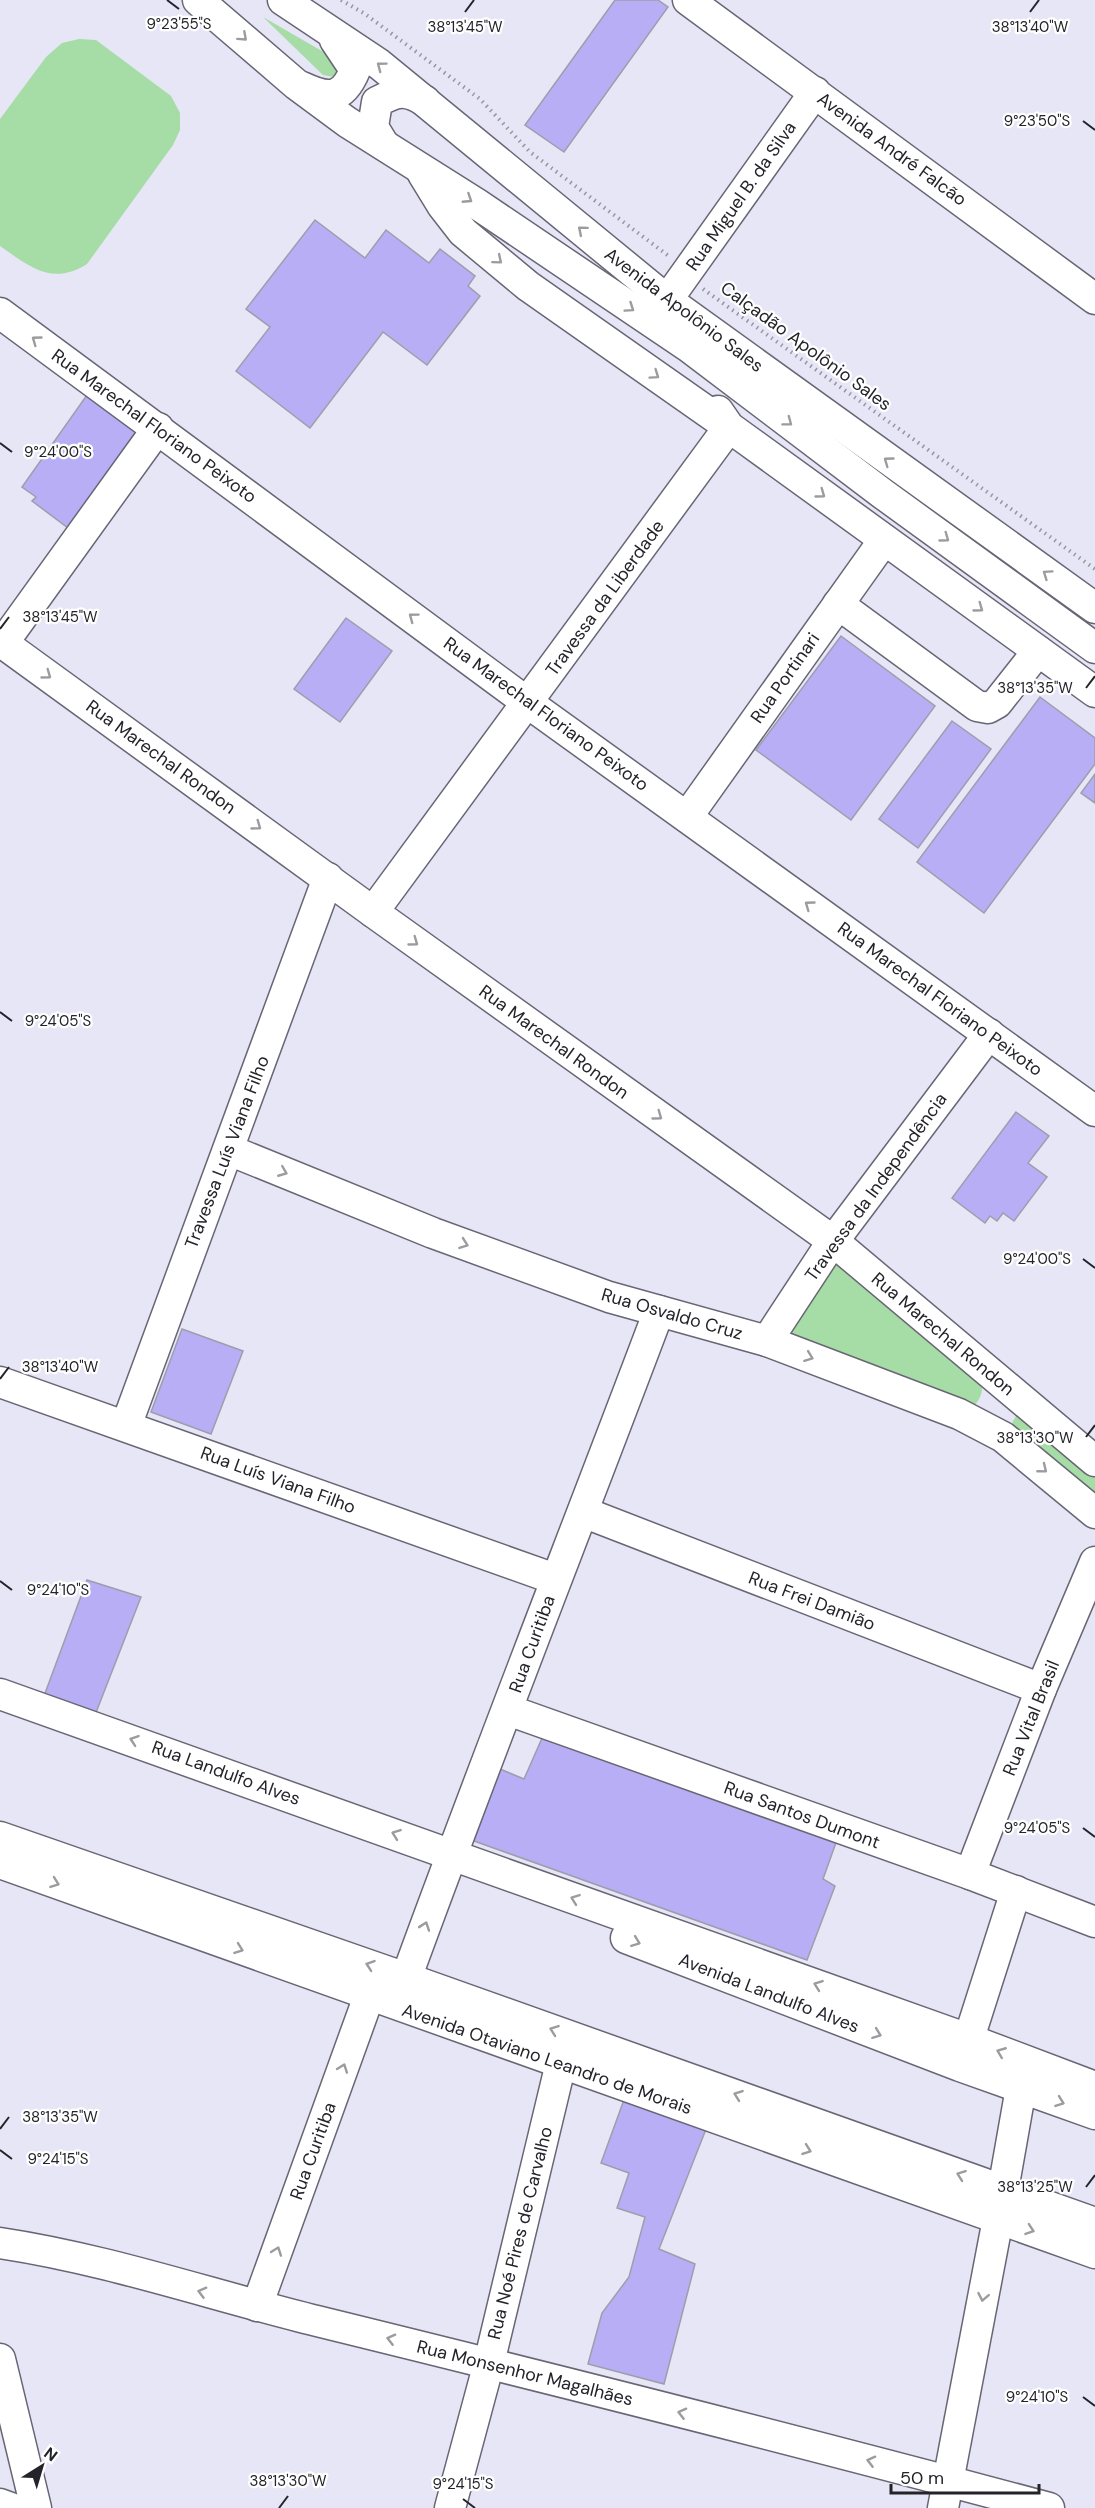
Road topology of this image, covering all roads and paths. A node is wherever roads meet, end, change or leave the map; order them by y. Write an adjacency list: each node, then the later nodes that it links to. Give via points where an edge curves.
1 (198, 0): 6 (street, Avenida Apolônio Sales, one-way to 6)
2 (283, 0): 5 (street, Avenida Apolônio Sales)
3 (341, 0): 11 (path, Calçadão Apolônio Sales, via 480,99 530,152 665,251)
4 (688, 0): 7 (street, Avenida André Falcão)
5 (308, 16): 6 (street, via 340,44 356,70 348,87 340,93 318,94); 8 (street, Avenida Apolônio Sales, one-way to 5)
6 (297, 84): 9 (street, Avenida Apolônio Sales)
7 (815, 92): 11 (street, Rua Miguel B. da Silva); 12 (street, Avenida André Falcão)
8 (427, 102): 9 (street, via 396,92 377,102 373,127); 13 (street, Avenida Apolônio Sales, one-way to 8)
9 (384, 145): 10 (street, Avenida Apolônio Sales)
10 (420, 168): 15 (street, Avenida Apolônio Sales, one-way to 15); 16 (street, one-way to 16, via 442,205 471,238 528,286)
11 (685, 276): 13 (street, Rua Miguel B. da Silva); 19 (path, Calçadão Apolônio Sales)
12 (1095, 298)
13 (667, 300): 20 (street, Avenida Apolônio Sales, one-way to 13)
14 (0, 314): 17 (street, Rua Marechal Floriano Peixoto, one-way to 14)
15 (689, 347): 16 (street, Avenida Apolônio Sales, via 690,369); 23 (street, Avenida Apolônio Sales, one-way to 23)
16 (729, 427): 18 (street, Avenida Apolônio Sales, one-way to 18); 26 (street, Travessa da Liberdade)
17 (158, 428): 22 (street); 26 (street, Rua Marechal Floriano Peixoto, one-way to 17)
18 (884, 540): 21 (street, Rua Portinari); 24 (street, Avenida Apolônio Sales, one-way to 24)
19 (1095, 570)
20 (1090, 595)
21 (838, 604): 24 (street, via 977,705 988,708 997,703); 27 (street, Rua Portinari)
22 (1, 642): 28 (street, Rua Marechal Rondon, one-way to 28)
23 (1095, 648)
24 (1038, 651): 25 (street, Avenida Apolônio Sales)
25 (1095, 692)
26 (528, 703): 27 (street, Rua Marechal Floriano Peixoto); 29 (street, Travessa da Liberdade)
27 (687, 817): 30 (street, Rua Marechal Floriano Peixoto, one-way to 27)
28 (328, 878): 29 (street, Rua Marechal Rondon); 32 (street, Travessa Luís Viana Filho)
29 (373, 912): 33 (street, Rua Marechal Rondon, one-way to 33)
30 (989, 1034): 31 (street, Rua Marechal Floriano Peixoto); 33 (street, Travessa da Independência)
31 (1095, 1111)
32 (229, 1150): 34 (street, Rua Osvaldo Cruz, one-way to 34, via 433,1233 609,1298); 40 (street, Travessa Luís Viana Filho)
33 (833, 1242): 35 (street, Travessa da Independência); 36 (street, Rua Marechal Rondon)
34 (659, 1311): 35 (street, Rua Osvaldo Cruz); 44 (street, Rua Curitiba)
35 (766, 1341): 39 (street, Rua Osvaldo Cruz, one-way to 39)
36 (984, 1369): 38 (street, Rua Marechal Rondon); 39 (street, via 993,1392 986,1406 972,1414)
37 (0, 1382): 40 (street, Rua Luís Viana Filho)
38 (1027, 1406): 41 (street, via 1009,1416); 42 (street, Rua Marechal Rondon)
39 (959, 1414): 41 (street, Rua Osvaldo Cruz)
40 (126, 1426): 46 (street, Rua Luís Viana Filho)
41 (1003, 1437): 43 (street, Rua Osvaldo Cruz, one-way to 43)
42 (1095, 1461)
43 (1093, 1510)
44 (583, 1512): 46 (street, Rua Curitiba); 47 (street, Rua Frei Damião)
45 (1095, 1562): 47 (street, Rua Vital Brasil)
46 (555, 1579): 49 (street, Rua Curitiba)
47 (1041, 1689): 53 (street, Rua Vital Brasil)
48 (0, 1694): 52 (street, Rua Landulfo Alves, one-way to 48)
49 (508, 1710): 52 (street, Rua Curitiba); 53 (street, Rua Santos Dumont)
50 (0, 1837): 55 (street, Avenida Otaviano Leandro de Morais)
51 (0, 1863): 55 (street, Avenida Otaviano Leandro de Morais, one-way to 55)
52 (447, 1864): 57 (street, Rua Curitiba, one-way to 52); 59 (street, Avenida Landulfo Alves)
53 (970, 1874): 54 (street, Rua Santos Dumont)
54 (1016, 1892): 56 (street, Rua Santos Dumont); 59 (street)
55 (150, 1903): 57 (street, Avenida Otaviano Leandro de Morais, one-way to 55); 58 (street, Avenida Otaviano Leandro de Morais, one-way to 58)
56 (1095, 1922)
57 (406, 1978): 58 (street, Rua Curitiba); 64 (street, Avenida Otaviano Leandro de Morais, one-way to 57)
58 (382, 2001): 60 (street, Avenida Otaviano Leandro de Morais); 70 (street, Rua Curitiba, one-way to 58)
59 (964, 2053): 61 (street, Avenida Landulfo Alves, one-way to 59); 62 (street, Avenida Landulfo Alves)
60 (561, 2063): 64 (street, Avenida Otaviano Leandro de Morais); 72 (street, Rua Noé Pires de Carvalho)
61 (1095, 2087)
62 (1021, 2088): 63 (street, Avenida Landulfo Alves, one-way to 63); 65 (street)
63 (1095, 2114)
64 (764, 2120): 65 (street, Avenida Otaviano Leandro de Morais, one-way to 64); 66 (street, Avenida Otaviano Leandro de Morais, one-way to 66)
65 (1003, 2190): 67 (street, Avenida Otaviano Leandro de Morais)
66 (998, 2219): 69 (street, Avenida Otaviano Leandro de Morais, one-way to 69); 73 (street, one-way to 73)
67 (1095, 2223)
68 (0, 2243): 70 (street, Rua Monsenhor Magalhães, one-way to 68, via 46,2250)
69 (1095, 2253)
70 (257, 2306): 72 (street, Rua Monsenhor Magalhães, one-way to 70)
71 (0, 2359): 76 (street)
72 (489, 2363): 73 (street, Rua Monsenhor Magalhães, one-way to 72); 77 (street, Rua Noé Pires de Carvalho)
73 (945, 2494): 78 (street, Rua Monsenhor Magalhães)
74 (0, 2504): 75 (street)
75 (11, 2508)
76 (36, 2508)
77 (450, 2508)
78 (1049, 2508)

